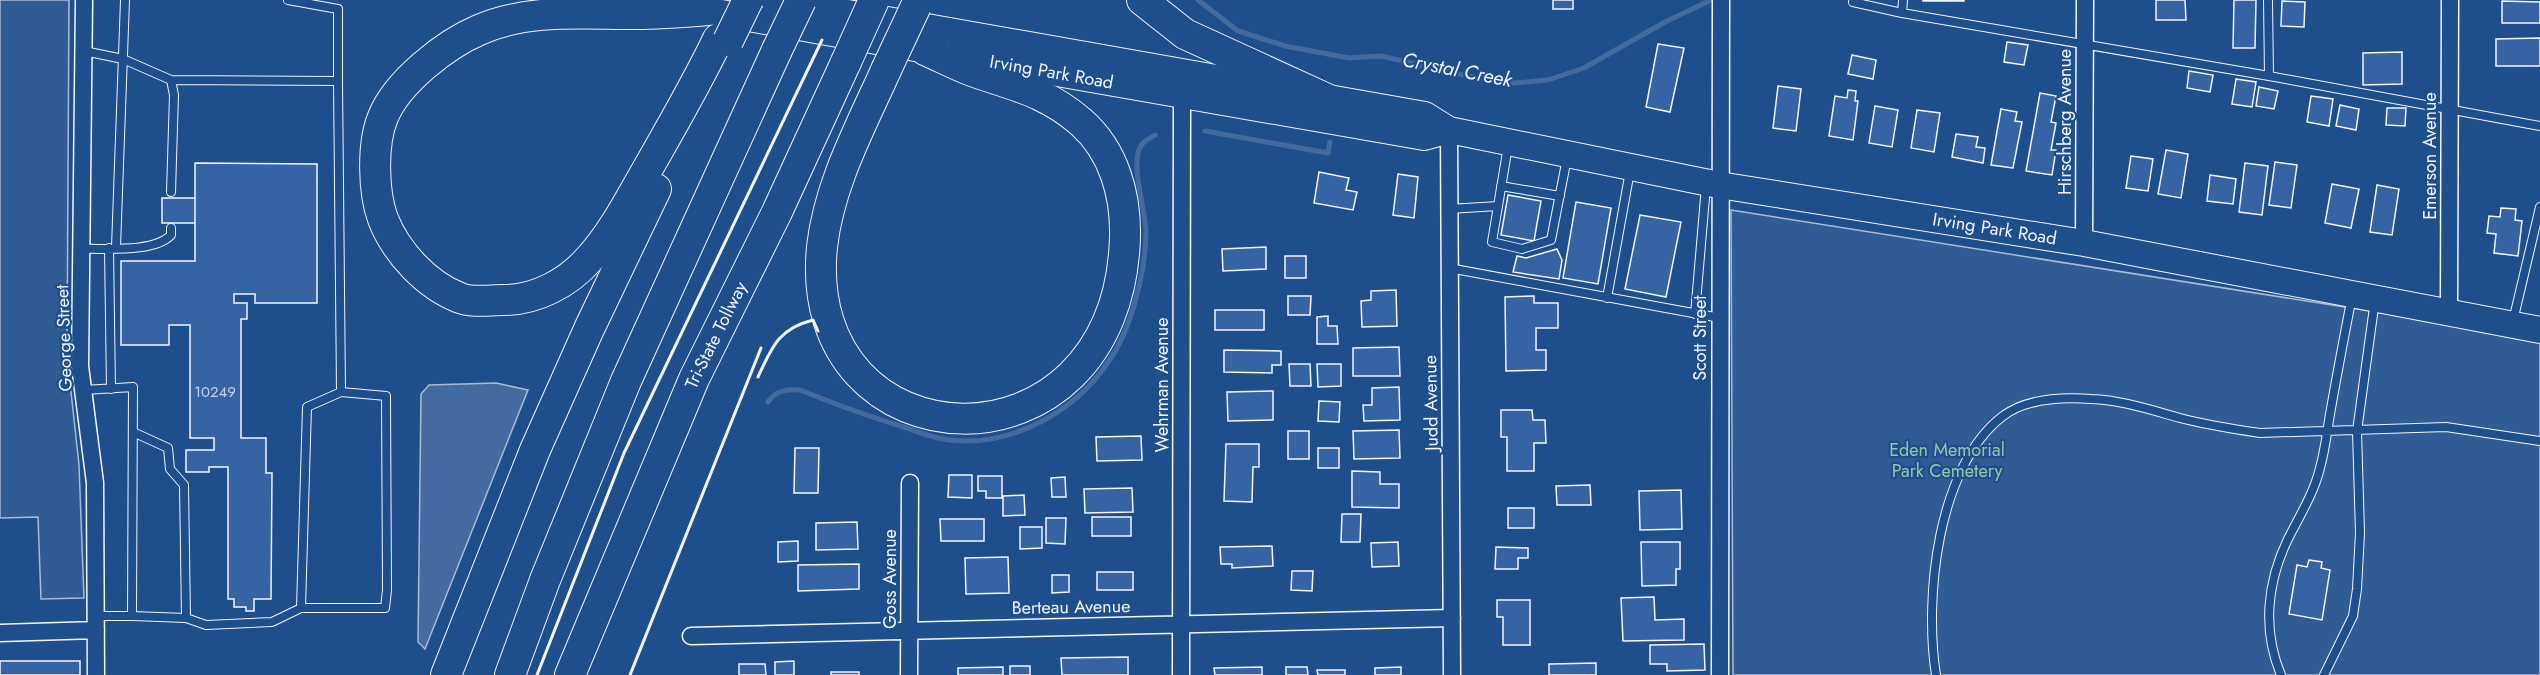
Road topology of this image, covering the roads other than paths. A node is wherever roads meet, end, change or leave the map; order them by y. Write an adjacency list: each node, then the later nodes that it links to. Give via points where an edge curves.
1 (84, 0): 23 (street, George Street)
2 (125, 0): 24 (lane)
3 (288, 0): 27 (lane, via 338,9)
4 (653, 0): 18 (main road, Irving Park Road)
5 (738, 0): 20 (highway)
6 (748, 0): 20 (highway, bridge)
7 (774, 0): 29 (main road, Irving Park Road)
8 (801, 0): 75 (highway, bridge, via 626,381)
9 (874, 0): 72 (highway, Tri-State Tollway, bridge, via 777,212 694,380)
10 (1142, 0): 29 (highway, via 1185,34)
11 (1721, 0): 36 (street, Scott Street)
12 (1903, 0): 19 (lane)
13 (2085, 0): 21 (street, Hirschberg Avenue)
14 (2268, 0): 25 (lane)
15 (2450, 0): 30 (street, Emerson Avenue)
16 (1853, 2): 19 (lane)
17 (918, 3): 22 (highway, bridge, via 841,171 822,247 824,302 847,359 887,396 911,409 944,418 989,417 1029,406 1060,387 1086,358 1109,317 1120,281 1125,246 1122,204 1109,156 1083,123 1041,95)
18 (708, 10): 20 (highway, via 562,14 507,20 479,30 427,61 383,117 376,146 383,218 397,244 411,264 461,298 516,300 547,291 589,260 624,210); 22 (main road, Irving Park Road)
19 (1902, 14): 21 (lane)
20 (723, 40): 74 (highway, via 531,461)
21 (2085, 46): 25 (lane); 44 (street, Hirschberg Avenue)
22 (925, 50): 28 (main road, Irving Park Road)
23 (84, 51): 24 (lane); 46 (street, George Street)
24 (123, 59): 26 (lane); 45 (lane)
25 (2269, 76): 30 (lane)
26 (171, 80): 27 (lane); 38 (lane)
27 (338, 81): 57 (lane)
28 (1182, 94): 32 (main road, Irving Park Road, via 1424,137); 68 (street, Wehrman Avenue)
29 (1327, 99): 32 (main road, Irving Park Road, via 1425,115)
30 (2450, 111): 31 (lane); 50 (street, Emerson Avenue)
31 (2540, 126)
32 (1449, 130): 33 (main road, Irving Park Road); 42 (street, Judd Avenue)
33 (1508, 143): 34 (main road, Irving Park Road); 37 (lane)
34 (1568, 155): 35 (main road, Irving Park Road); 39 (lane)
35 (1630, 167): 36 (main road, Irving Park Road); 49 (lane)
36 (1713, 184): 44 (main road, Irving Park Road); 51 (lane); 52 (street, Scott Street)
37 (1501, 186): 39 (lane); 40 (lane)
38 (171, 192)
39 (1560, 196): 40 (lane, via 1551,240 1521,249 1492,242)
40 (1498, 206): 42 (lane)
41 (2540, 207): 53 (lane)
42 (1449, 208): 47 (street, Judd Avenue)
43 (171, 228): 45 (lane, via 165,241 153,246)
44 (2084, 243): 48 (main road, Irving Park Road)
45 (112, 248): 46 (lane); 55 (lane)
46 (82, 249): 56 (street, George Street, via 80,366)
47 (1449, 268): 49 (lane); 66 (street, Judd Avenue)
48 (2364, 296): 50 (main road, Irving Park Road); 58 (lane); 60 (lane)
49 (1607, 298): 51 (lane)
50 (2449, 312): 53 (main road, Irving Park Road)
51 (1695, 314): 52 (lane)
52 (1720, 318): 79 (street, Scott Street)
53 (2512, 324): 54 (main road, Irving Park Road)
54 (2540, 330)
55 (111, 389): 56 (lane); 59 (lane, via 133,387)
56 (84, 390): 67 (street, George Street, via 95,483)
57 (341, 392): 63 (lane, via 307,407); 63 (lane, via 386,396 385,608)
58 (2357, 430): 60 (lane); 61 (lane, via 2446,427); 82 (lane, via 2361,533 2357,589 2353,616)
59 (133, 432): 64 (lane); 65 (lane, via 168,448 170,469 184,485)
60 (2327, 432): 80 (lane, via 2260,433 2231,429 2093,399 2041,401 2004,415 1984,433 1952,491 1935,566 1931,612); 81 (lane, via 2314,486 2280,557 2271,591 2269,635)
61 (2540, 441)
62 (910, 483): 69 (street, Goss Avenue)
63 (301, 608): 65 (lane, via 272,622 206,625)
64 (132, 616): 65 (lane); 67 (lane)
65 (186, 618)
66 (1452, 618): 68 (street, Berteau Avenue); 78 (street, Judd Avenue)
67 (96, 623): 70 (street); 73 (street, George Street)
68 (1181, 624): 69 (street, Berteau Avenue); 77 (street, Wehrman Avenue)
69 (909, 631): 71 (street, Berteau Avenue); 76 (street, Goss Avenue)
70 (0, 633)
71 (691, 636)
72 (573, 670)
73 (96, 675)
74 (446, 675)
75 (510, 675)
76 (909, 675)
77 (1181, 675)
78 (1452, 675)
79 (1720, 675)
80 (1936, 675)
81 (2281, 675)
82 (2324, 675)

